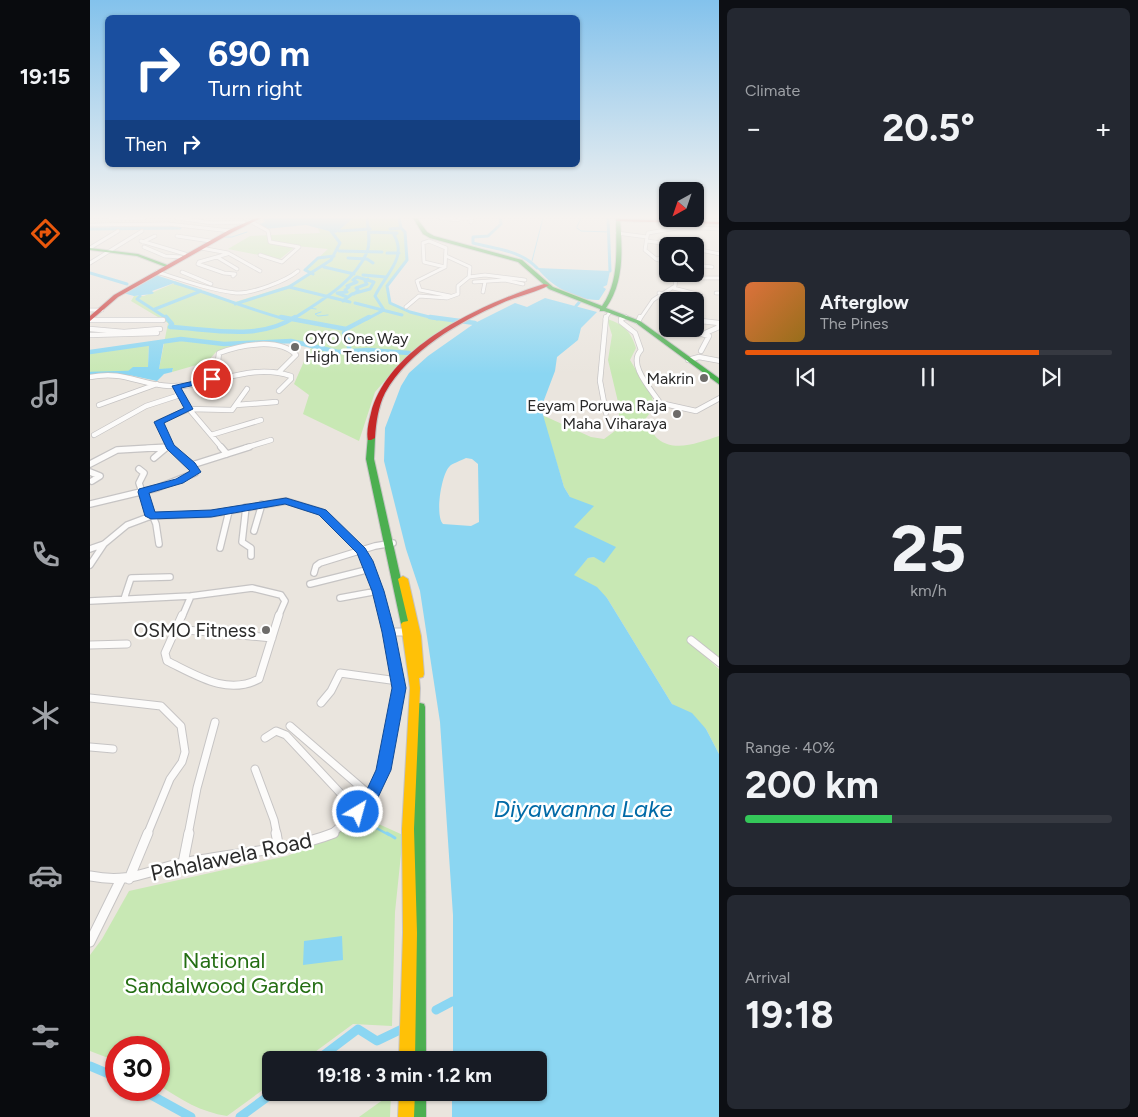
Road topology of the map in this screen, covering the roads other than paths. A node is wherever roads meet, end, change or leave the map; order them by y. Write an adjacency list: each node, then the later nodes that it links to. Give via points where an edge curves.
1 (157, 270): 31 (main road, via 115,294)
2 (159, 270): 10 (main road)
3 (219, 270): 12 (street, via 235,274)
4 (439, 270): 28 (street, via 416,283 420,290)
5 (470, 270): 13 (street)
6 (526, 270): 21 (main road)
7 (531, 270): 21 (main road)
8 (618, 270): 29 (main road)
9 (298, 271): 22 (street, via 275,284 238,293)
10 (157, 272): 22 (street); 31 (main road)
11 (182, 272): 22 (street, via 212,285)
12 (233, 276)
13 (469, 277): 21 (street, via 485,274); 28 (street, via 458,286 458,294)
14 (704, 277): 15 (street)
15 (711, 278): 16 (street); 20 (street)
16 (719, 278)
17 (474, 282): 18 (street)
18 (485, 282): 21 (street, via 505,280); 24 (street)
19 (676, 282): 23 (street)
20 (716, 284)
21 (537, 285): 29 (main road); 83 (main road, via 422,349 386,386 373,416 370,459)
22 (209, 287)
23 (673, 288): 25 (street); 26 (street)
24 (483, 292)
25 (664, 292)
26 (689, 292)
27 (659, 294): 36 (street, via 648,302)
28 (450, 296): 30 (street, via 419,296)
29 (602, 306): 32 (main road); 61 (street, via 605,318 600,381)
30 (406, 307)
31 (97, 310): 33 (main road)
32 (626, 317): 36 (main road); 56 (street, via 621,322 635,333 641,350 635,363 660,403 696,411)
33 (91, 319): 34 (street); 38 (street)
34 (163, 320)
35 (704, 321): 37 (street)
36 (638, 322): 45 (main road)
37 (719, 323): 41 (street, via 719,327)
38 (90, 329): 39 (street, via 124,332)
39 (160, 329)
40 (157, 333): 43 (street)
41 (704, 334)
42 (704, 334): 44 (street, via 709,336)
43 (90, 335)
44 (701, 350)
45 (688, 360): 46 (street, via 699,357); 50 (main road)
46 (719, 361)
47 (279, 372): 49 (street, via 242,372); 49 (street, via 296,355 293,351 282,345 251,347 219,353); 54 (street, via 291,376)
48 (90, 377): 51 (street, via 120,375)
49 (212, 379): 52 (street)
50 (717, 381)
51 (156, 384): 52 (street); 58 (street)
52 (176, 386): 55 (street)
53 (246, 389): 59 (street)
54 (279, 390)
55 (180, 395): 60 (street); 63 (street, via 146,406)
56 (719, 398)
57 (276, 402): 59 (street)
58 (99, 405)
59 (236, 405): 60 (street, via 231,411)
60 (189, 409): 64 (street); 66 (street, via 159,422)
61 (606, 413)
62 (261, 420): 64 (street)
63 (94, 435)
64 (211, 435): 67 (street)
65 (271, 440): 67 (street)
66 (169, 447): 68 (street); 69 (street, via 117,450); 70 (street)
67 (227, 454): 70 (street)
68 (154, 458)
69 (90, 464)
70 (192, 465): 74 (street, via 195,473)
71 (139, 469): 74 (street, via 144,473 139,483)
72 (90, 472): 73 (street, via 100,476)
73 (92, 481)
74 (142, 492): 75 (street); 79 (street)
75 (90, 504)
76 (262, 504): 77 (street, Pahalawela Road); 80 (street); 86 (street, Pahalawela Road, via 286,501 322,512)
77 (246, 507): 78 (street, Pahalawela Road); 87 (street, via 242,542 251,548)
78 (229, 511): 79 (street, Pahalawela Road); 84 (street)
79 (151, 516): 81 (street, Pahalawela Road, via 127,525); 82 (street, via 158,530)
80 (254, 531)
81 (104, 544): 85 (street, Pahalawela Road); 88 (street)
82 (158, 544)
83 (391, 544): 86 (street); 100 (main road); 123 (main road, via 416,636 420,688)
84 (220, 548)
85 (90, 549)
86 (361, 550): 89 (street, Pahalawela Road); 90 (street, via 320,563)
87 (251, 556)
88 (90, 565)
89 (370, 569): 92 (street); 93 (street, Pahalawela Road)
90 (314, 573)
91 (170, 577): 96 (street, via 131,578)
92 (310, 584)
93 (378, 591): 95 (street); 99 (street, Pahalawela Road)
94 (192, 596): 96 (street); 98 (street); 101 (street, via 252,588 282,595 285,602)
95 (340, 598)
96 (124, 599): 97 (street)
97 (90, 601)
98 (176, 629): 101 (street); 101 (street, via 165,653 168,661 216,683 240,688 259,679)
99 (389, 632): 100 (street); 106 (street, Pahalawela Road)
100 (408, 632): 122 (main road, via 415,688 408,829)
101 (272, 638)
102 (691, 640): 105 (street)
103 (127, 644): 104 (street)
104 (90, 645)
105 (719, 663)
106 (398, 681): 108 (street, via 340,674); 115 (street, Pahalawela Road, via 384,770)
107 (90, 698): 120 (street, via 161,706 181,726 185,752)
108 (321, 703)
109 (215, 722): 118 (street, via 197,788)
110 (290, 726): 115 (street)
111 (265, 738): 116 (street, via 276,731 286,735)
112 (90, 748): 113 (street)
113 (114, 749)
114 (255, 769): 117 (street, via 274,820)
115 (371, 796): 116 (street, Pahalawela Road)
116 (358, 812): 117 (street, Pahalawela Road, via 333,834)
117 (279, 849): 118 (street, Pahalawela Road)
118 (183, 863): 120 (street, Pahalawela Road)
119 (90, 876): 120 (street, Pahalawela Road)
120 (125, 879): 121 (street)
121 (90, 942)
122 (407, 1051)
123 (418, 1051)
124 (407, 1101): 126 (main road)
125 (418, 1101): 127 (main road)
126 (406, 1117)
127 (418, 1117)

